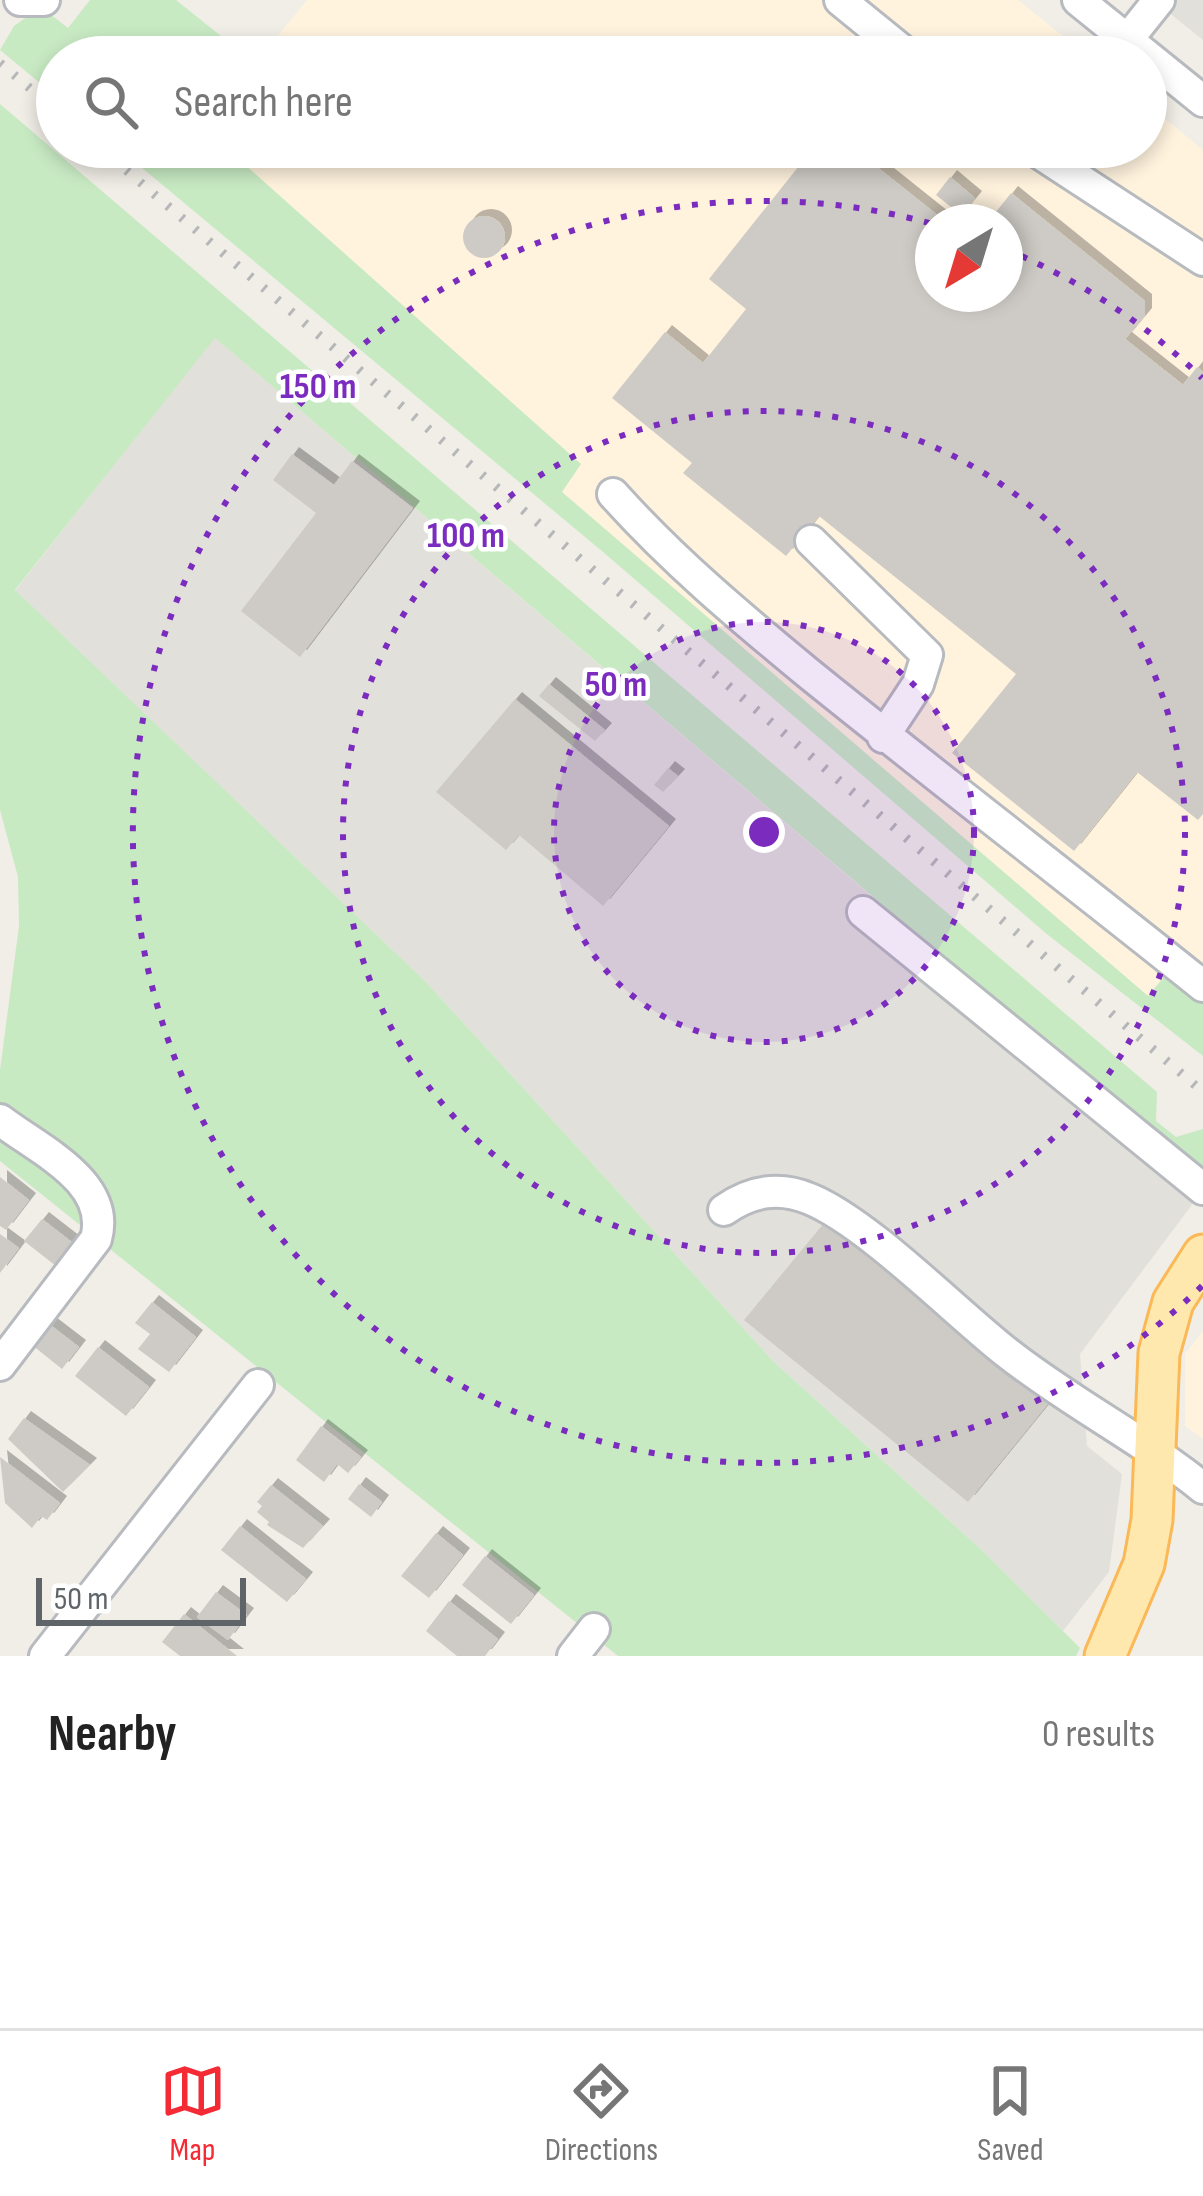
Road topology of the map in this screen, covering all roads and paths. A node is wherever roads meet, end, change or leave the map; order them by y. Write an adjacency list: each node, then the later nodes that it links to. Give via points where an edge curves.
1 (840, 0): 4 (street)
2 (1078, 0): 5 (street)
3 (1160, 0): 6 (street)
4 (884, 36)
5 (1121, 36)
6 (1129, 36)
7 (1167, 72): 8 (street)
8 (1203, 101)
9 (1062, 168): 10 (street)
10 (1203, 260)
11 (613, 494): 13 (street, via 692,577)
12 (811, 541): 13 (street, via 927,655)
13 (883, 737): 15 (street)
14 (863, 912): 17 (street)
15 (1203, 986)
16 (0, 1120): 20 (street, via 92,1191 101,1221 96,1239)
17 (1203, 1189)
18 (724, 1210): 22 (street, via 768,1191 814,1200 1063,1395)
19 (1203, 1255): 22 (main road, via 1173,1302 1159,1353)
20 (0, 1365)
21 (258, 1385): 25 (street)
22 (1155, 1450): 23 (street); 27 (main road, via 1144,1564)
23 (1203, 1488)
24 (594, 1629): 26 (street)
25 (45, 1656)
26 (573, 1656)
27 (1105, 1656)

